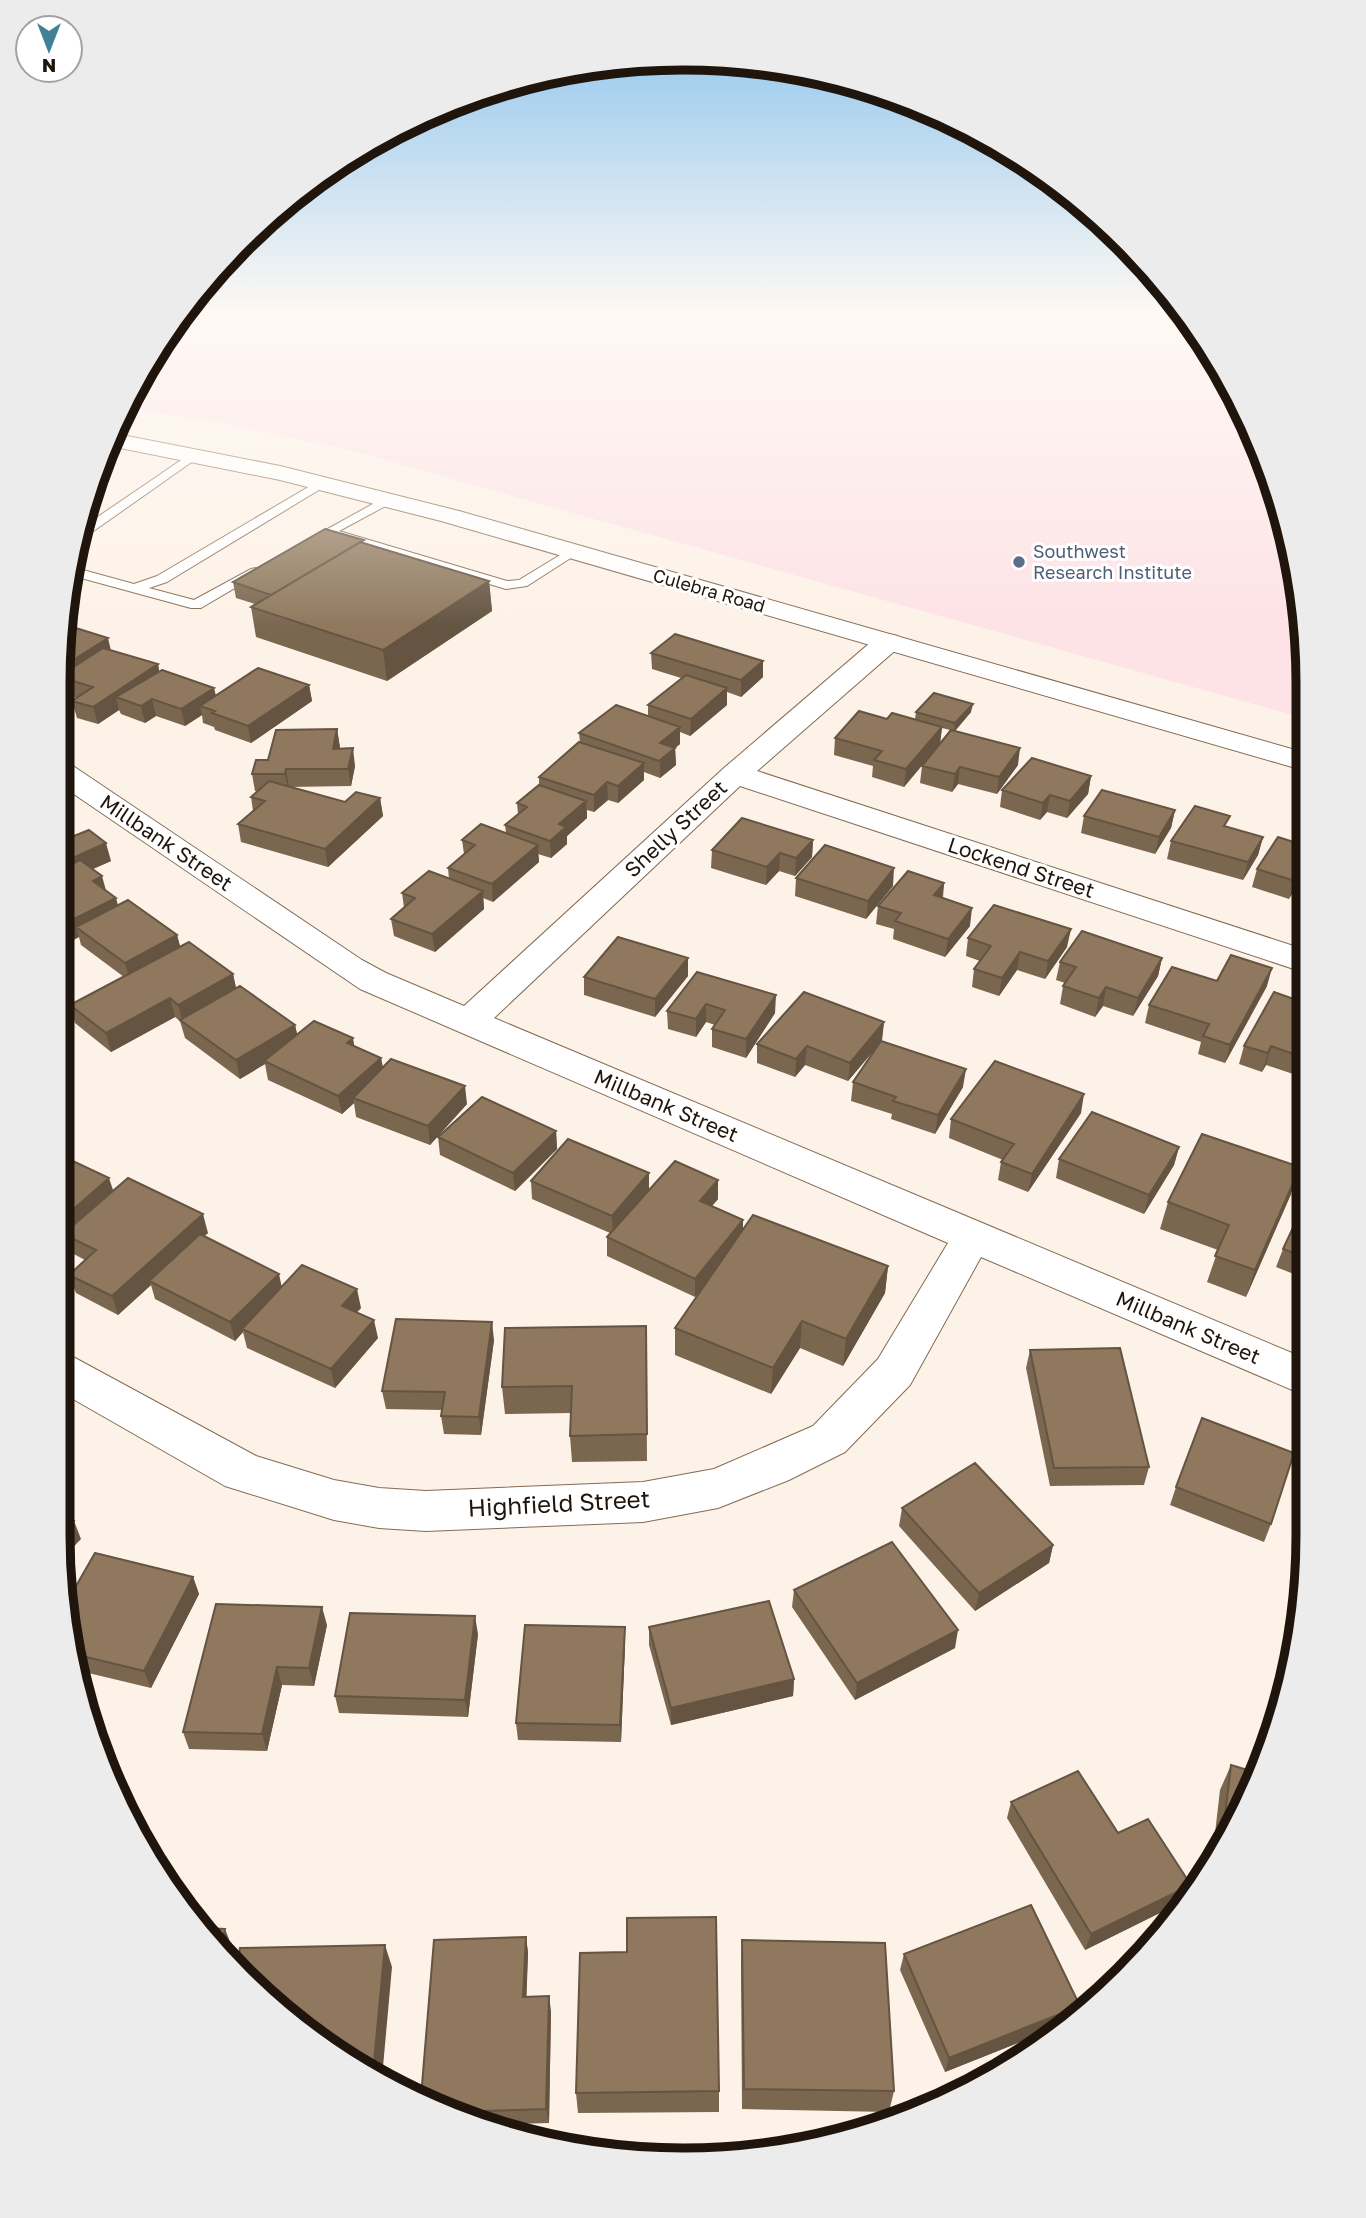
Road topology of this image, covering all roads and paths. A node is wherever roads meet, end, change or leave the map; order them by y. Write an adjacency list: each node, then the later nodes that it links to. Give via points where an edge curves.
1 (120, 441): 2 (street, Culebra Road)
2 (197, 454): 3 (street, Culebra Road); 5 (lane)
3 (326, 482): 4 (street, Culebra Road); 11 (lane, via 162,579)
4 (389, 499): 6 (lane); 8 (street, Culebra Road)
5 (90, 528)
6 (329, 532): 7 (lane); 8 (lane, via 506,585 523,583)
7 (293, 552)
8 (574, 552): 12 (street, Culebra Road)
9 (268, 565): 11 (lane, via 196,606)
10 (80, 573): 11 (lane)
11 (136, 588)
12 (888, 642): 13 (street, Culebra Road); 14 (street, Shelly Street)
13 (1296, 759)
14 (736, 774): 16 (street, Lockend Street); 17 (street, Shelly Street)
15 (70, 777): 17 (street, Millbank Street, via 350,968)
16 (1296, 959)
17 (469, 1021): 18 (street, Millbank Street)
18 (972, 1237): 19 (street, Millbank Street); 20 (street, Highfield Street, via 894,1372 829,1438 718,1488 643,1502 426,1511 334,1500 242,1472)
19 (1296, 1374)
20 (70, 1376)

